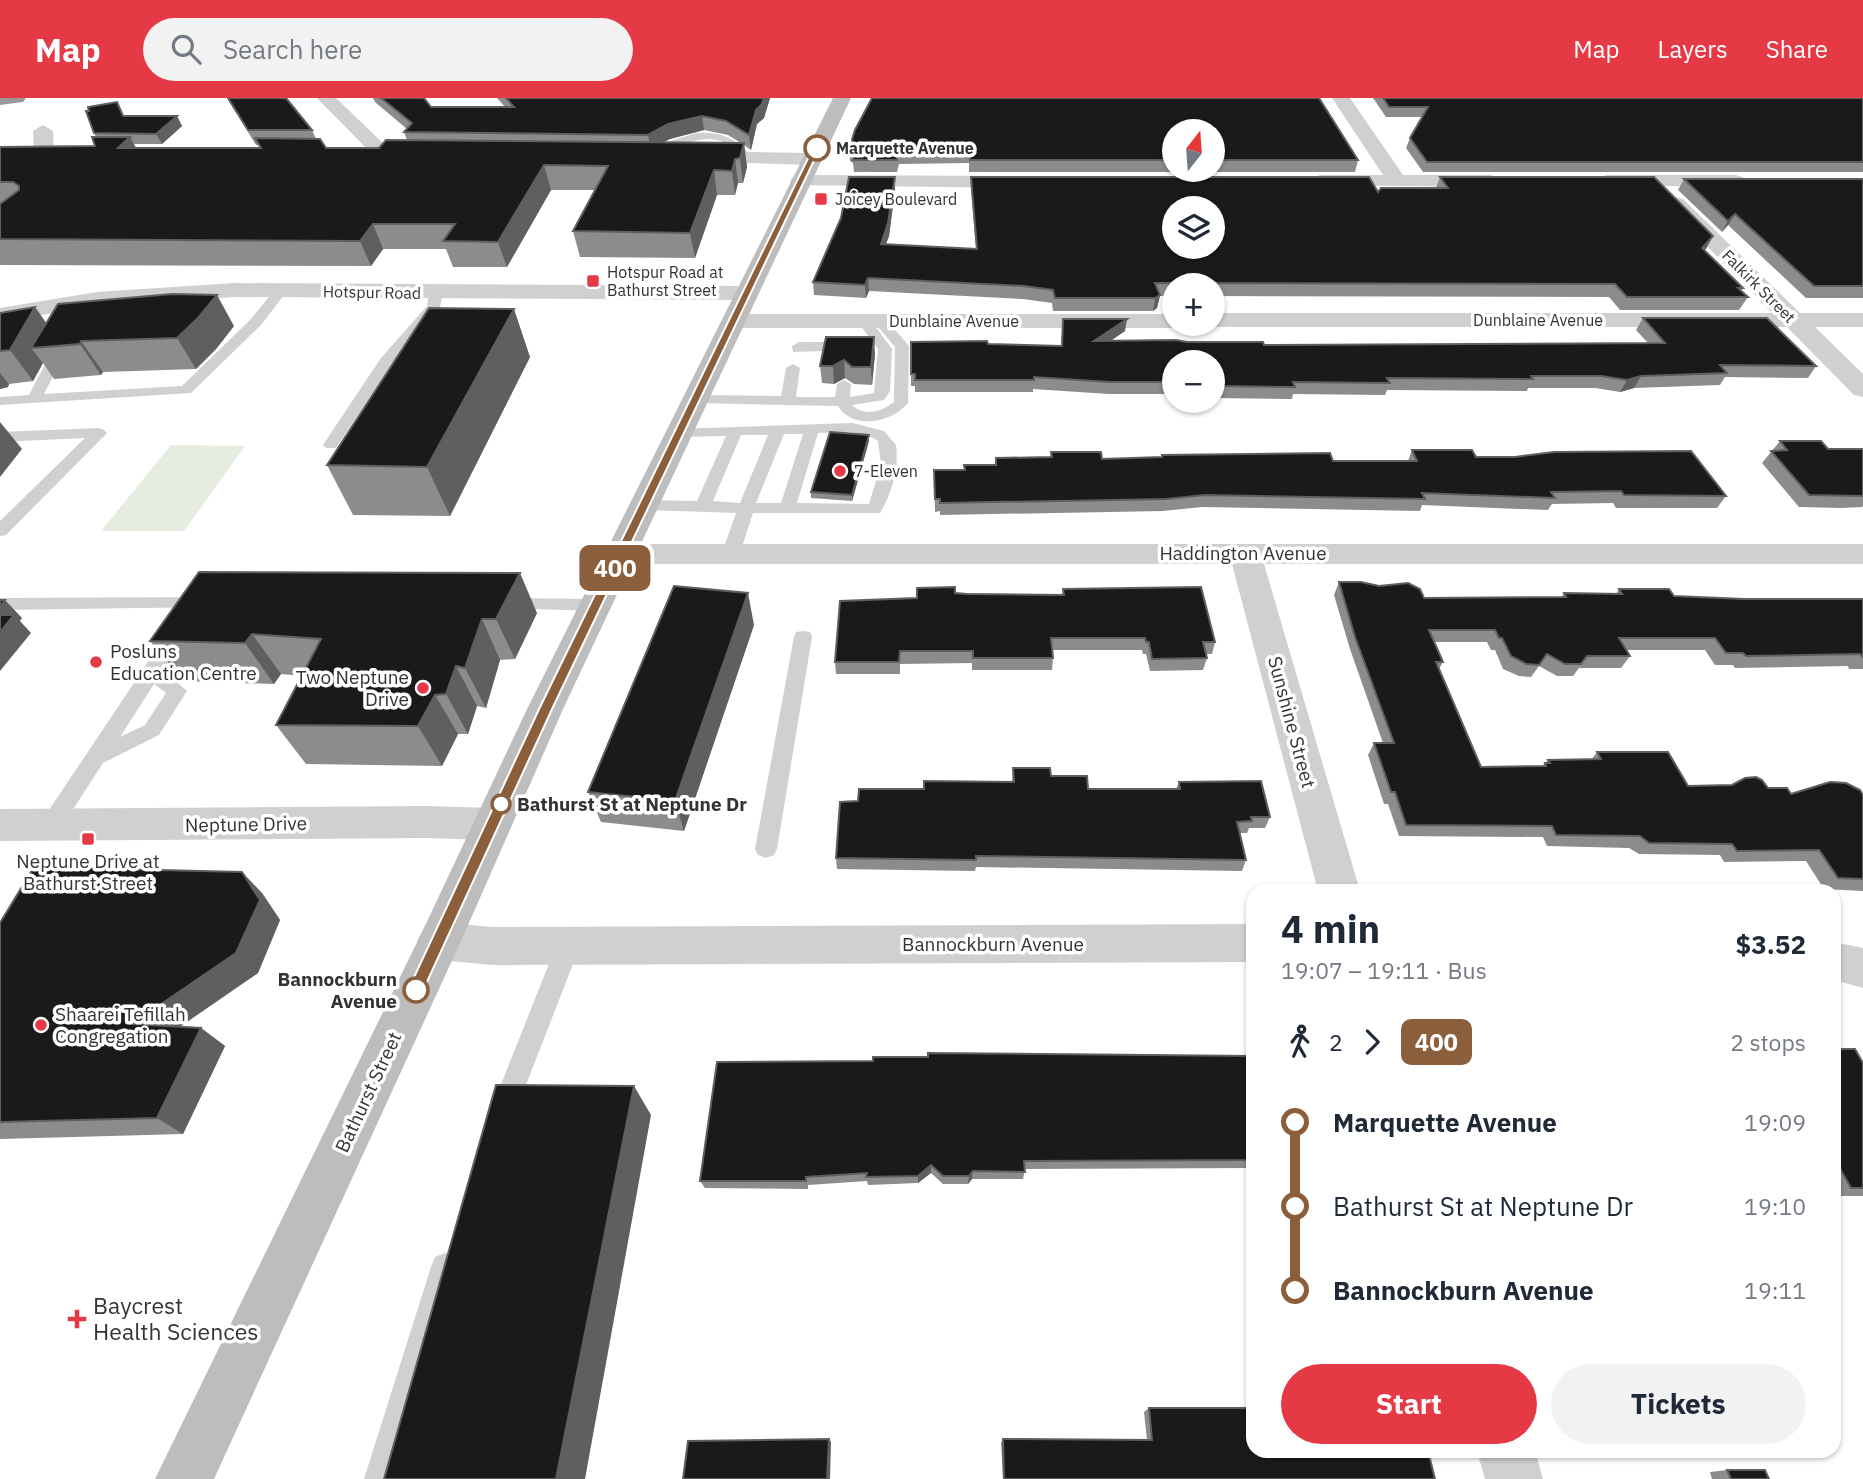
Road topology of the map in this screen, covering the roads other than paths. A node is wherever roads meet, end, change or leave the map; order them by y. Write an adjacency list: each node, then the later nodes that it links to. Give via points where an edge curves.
1 (17, 98): 5 (highway)
2 (326, 98): 8 (street, via 389,153)
3 (842, 98): 10 (main road, Bathurst Street)
4 (1342, 98): 13 (street)
5 (0, 100)
6 (22, 151): 7 (street, via 44,141)
7 (68, 151)
8 (358, 153)
9 (639, 156): 10 (street)
10 (811, 159): 11 (main road, Bathurst Street)
11 (800, 181): 17 (street); 21 (main road, Bathurst Street)
12 (1301, 181): 13 (street)
13 (1397, 181): 14 (street)
14 (1506, 181)
15 (1587, 181): 18 (street)
16 (1752, 181): 18 (street)
17 (1040, 182)
18 (1655, 182): 24 (street, Falkirk Street)
19 (281, 291): 20 (street, Hotspur Road); 22 (street, Hotspur Road, via 234,290); 35 (lane, via 257,322 186,390)
20 (436, 293): 21 (street, Hotspur Road); 46 (lane, via 433,307 386,360)
21 (740, 307): 26 (street, Dunblaine Avenue); 36 (main road, Bathurst Street)
22 (0, 315)
23 (1225, 320): 24 (street, Dunblaine Avenue)
24 (1793, 320): 25 (street, Dunblaine Avenue); 34 (street, Falkirk Street)
25 (1863, 320)
26 (872, 321): 27 (street, Dunblaine Avenue); 29 (lane); 40 (lane, via 902,346 901,403 890,414 876,416 849,411)
27 (1162, 321)
28 (68, 335): 35 (lane)
29 (882, 346): 30 (lane); 40 (lane, via 884,391 879,397)
30 (807, 348)
31 (801, 368): 38 (lane)
32 (825, 384): 39 (lane)
33 (851, 384): 40 (lane)
34 (1863, 389)
35 (35, 398): 37 (lane)
36 (696, 399): 38 (lane); 43 (main road, Bathurst Street)
37 (0, 401)
38 (796, 401): 39 (lane)
39 (822, 401): 40 (lane)
40 (849, 401)
41 (811, 428): 42 (lane); 50 (lane); 50 (lane, via 853,428 872,431 884,439 891,452 881,500 874,509 860,511)
42 (778, 429): 44 (lane); 49 (lane)
43 (681, 432): 44 (lane); 47 (main road, Bathurst Street)
44 (735, 432): 48 (lane)
45 (0, 437): 51 (lane, via 99,433)
46 (331, 445)
47 (646, 505): 48 (lane); 54 (main road, Bathurst Street)
48 (703, 506): 49 (lane)
49 (746, 508): 50 (lane); 52 (lane)
50 (787, 509)
51 (0, 531)
52 (731, 553): 53 (street, Haddington Avenue); 54 (street, Haddington Avenue)
53 (1245, 553): 55 (street, Haddington Avenue); 68 (street, Sunshine Street)
54 (622, 554): 60 (main road, Bathurst Street)
55 (1863, 554)
56 (198, 603): 57 (lane); 58 (lane); 62 (lane)
57 (0, 604)
58 (225, 604)
59 (487, 604): 60 (lane)
60 (597, 605): 64 (main road, Bathurst Street)
61 (803, 637): 67 (lane)
62 (152, 672): 63 (lane); 63 (lane, via 177,691 152,730)
63 (95, 758): 66 (lane)
64 (492, 824): 66 (street, Neptune Drive); 69 (main road, Bathurst Street)
65 (0, 825): 66 (street, Neptune Drive)
66 (51, 825)
67 (766, 849)
68 (1337, 884)
69 (439, 941): 71 (street, Bannockburn Avenue); 77 (main road, Bathurst Street)
70 (1246, 943): 71 (street, Bannockburn Avenue)
71 (568, 946): 74 (lane)
72 (1841, 963): 73 (street)
73 (1863, 968)
74 (492, 1142)
75 (453, 1244): 78 (lane)
76 (1508, 1458): 79 (street)
77 (184, 1479)
78 (380, 1479)
79 (1514, 1479)

